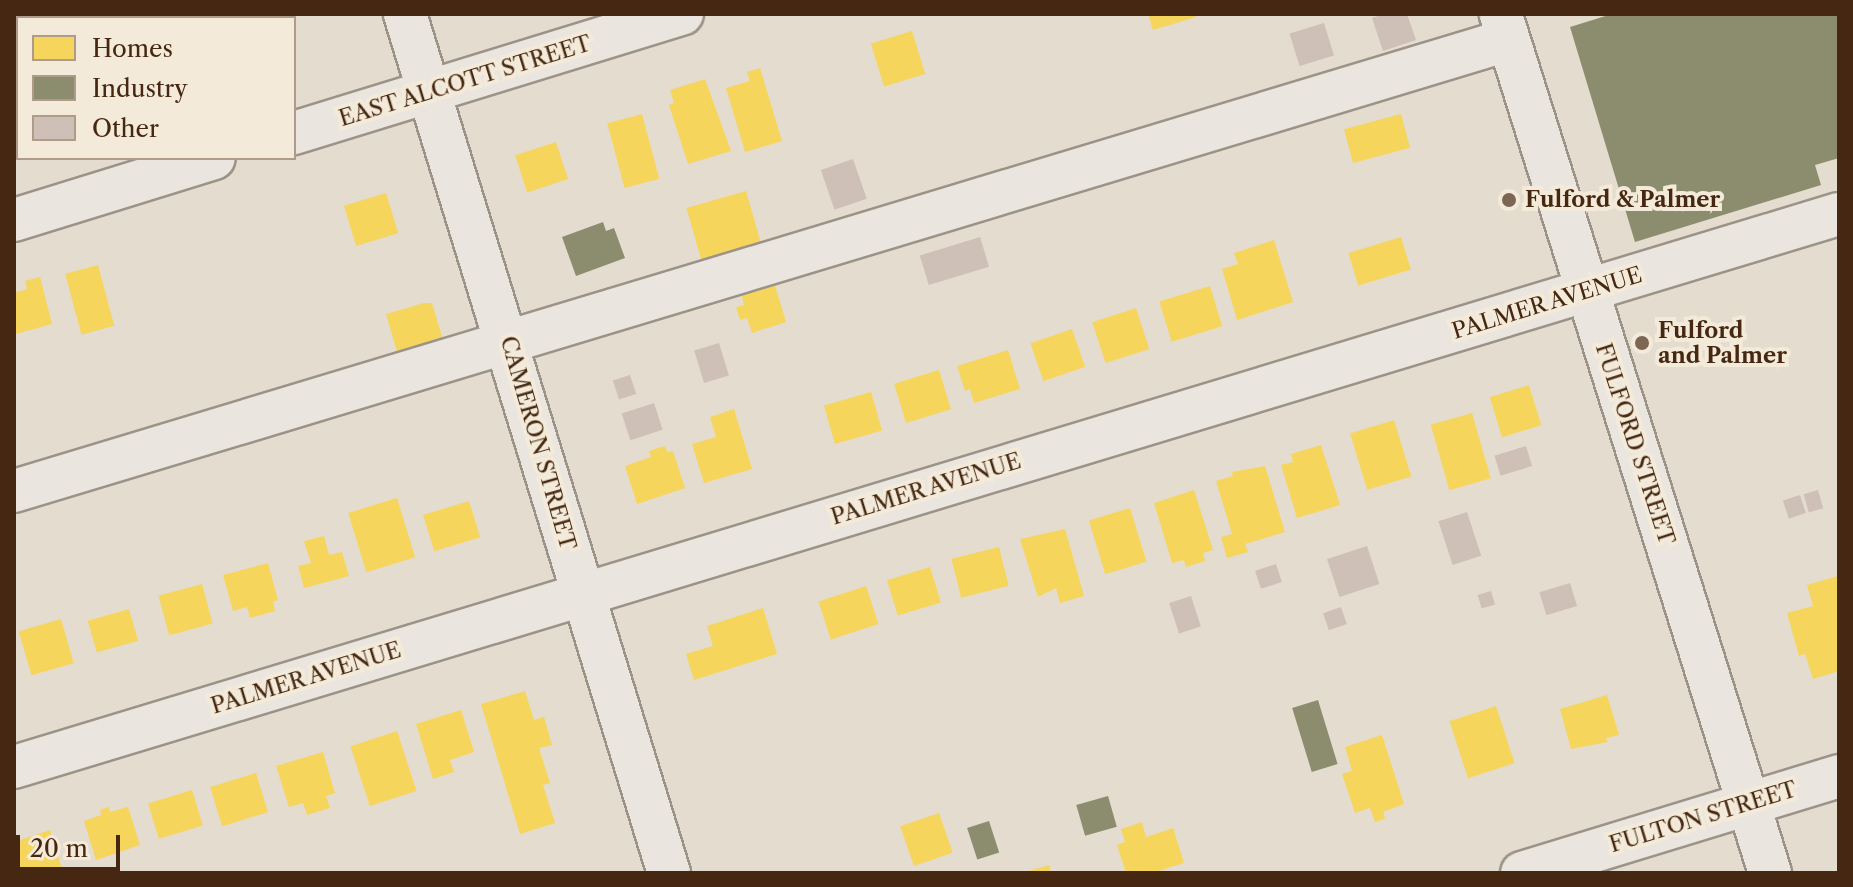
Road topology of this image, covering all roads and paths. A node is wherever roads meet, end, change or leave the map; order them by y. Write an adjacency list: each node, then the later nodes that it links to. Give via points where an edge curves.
1 (405, 14): 4 (street, CAMERON STREET)
2 (682, 14): 4 (street, EAST ALCOTT STREET)
3 (1504, 27): 9 (street, FULFORD STREET); 10 (street)
4 (430, 91): 5 (street, EAST ALCOTT STREET); 10 (street, CAMERON STREET)
5 (296, 132)
6 (208, 160): 8 (street)
7 (1839, 214): 9 (street, PALMER AVENUE)
8 (14, 220)
9 (1586, 291): 12 (street, PALMER AVENUE); 15 (street, FULFORD STREET)
10 (509, 342): 11 (street); 12 (street, CAMERON STREET)
11 (14, 491)
12 (582, 593): 13 (street, PALMER AVENUE); 16 (street, CAMERON STREET)
13 (14, 767)
14 (1839, 776): 15 (street, FULTON STREET)
15 (1749, 803): 17 (street, FULTON STREET); 18 (street, FULFORD STREET)
16 (669, 873)
17 (1522, 873)
18 (1770, 873)

